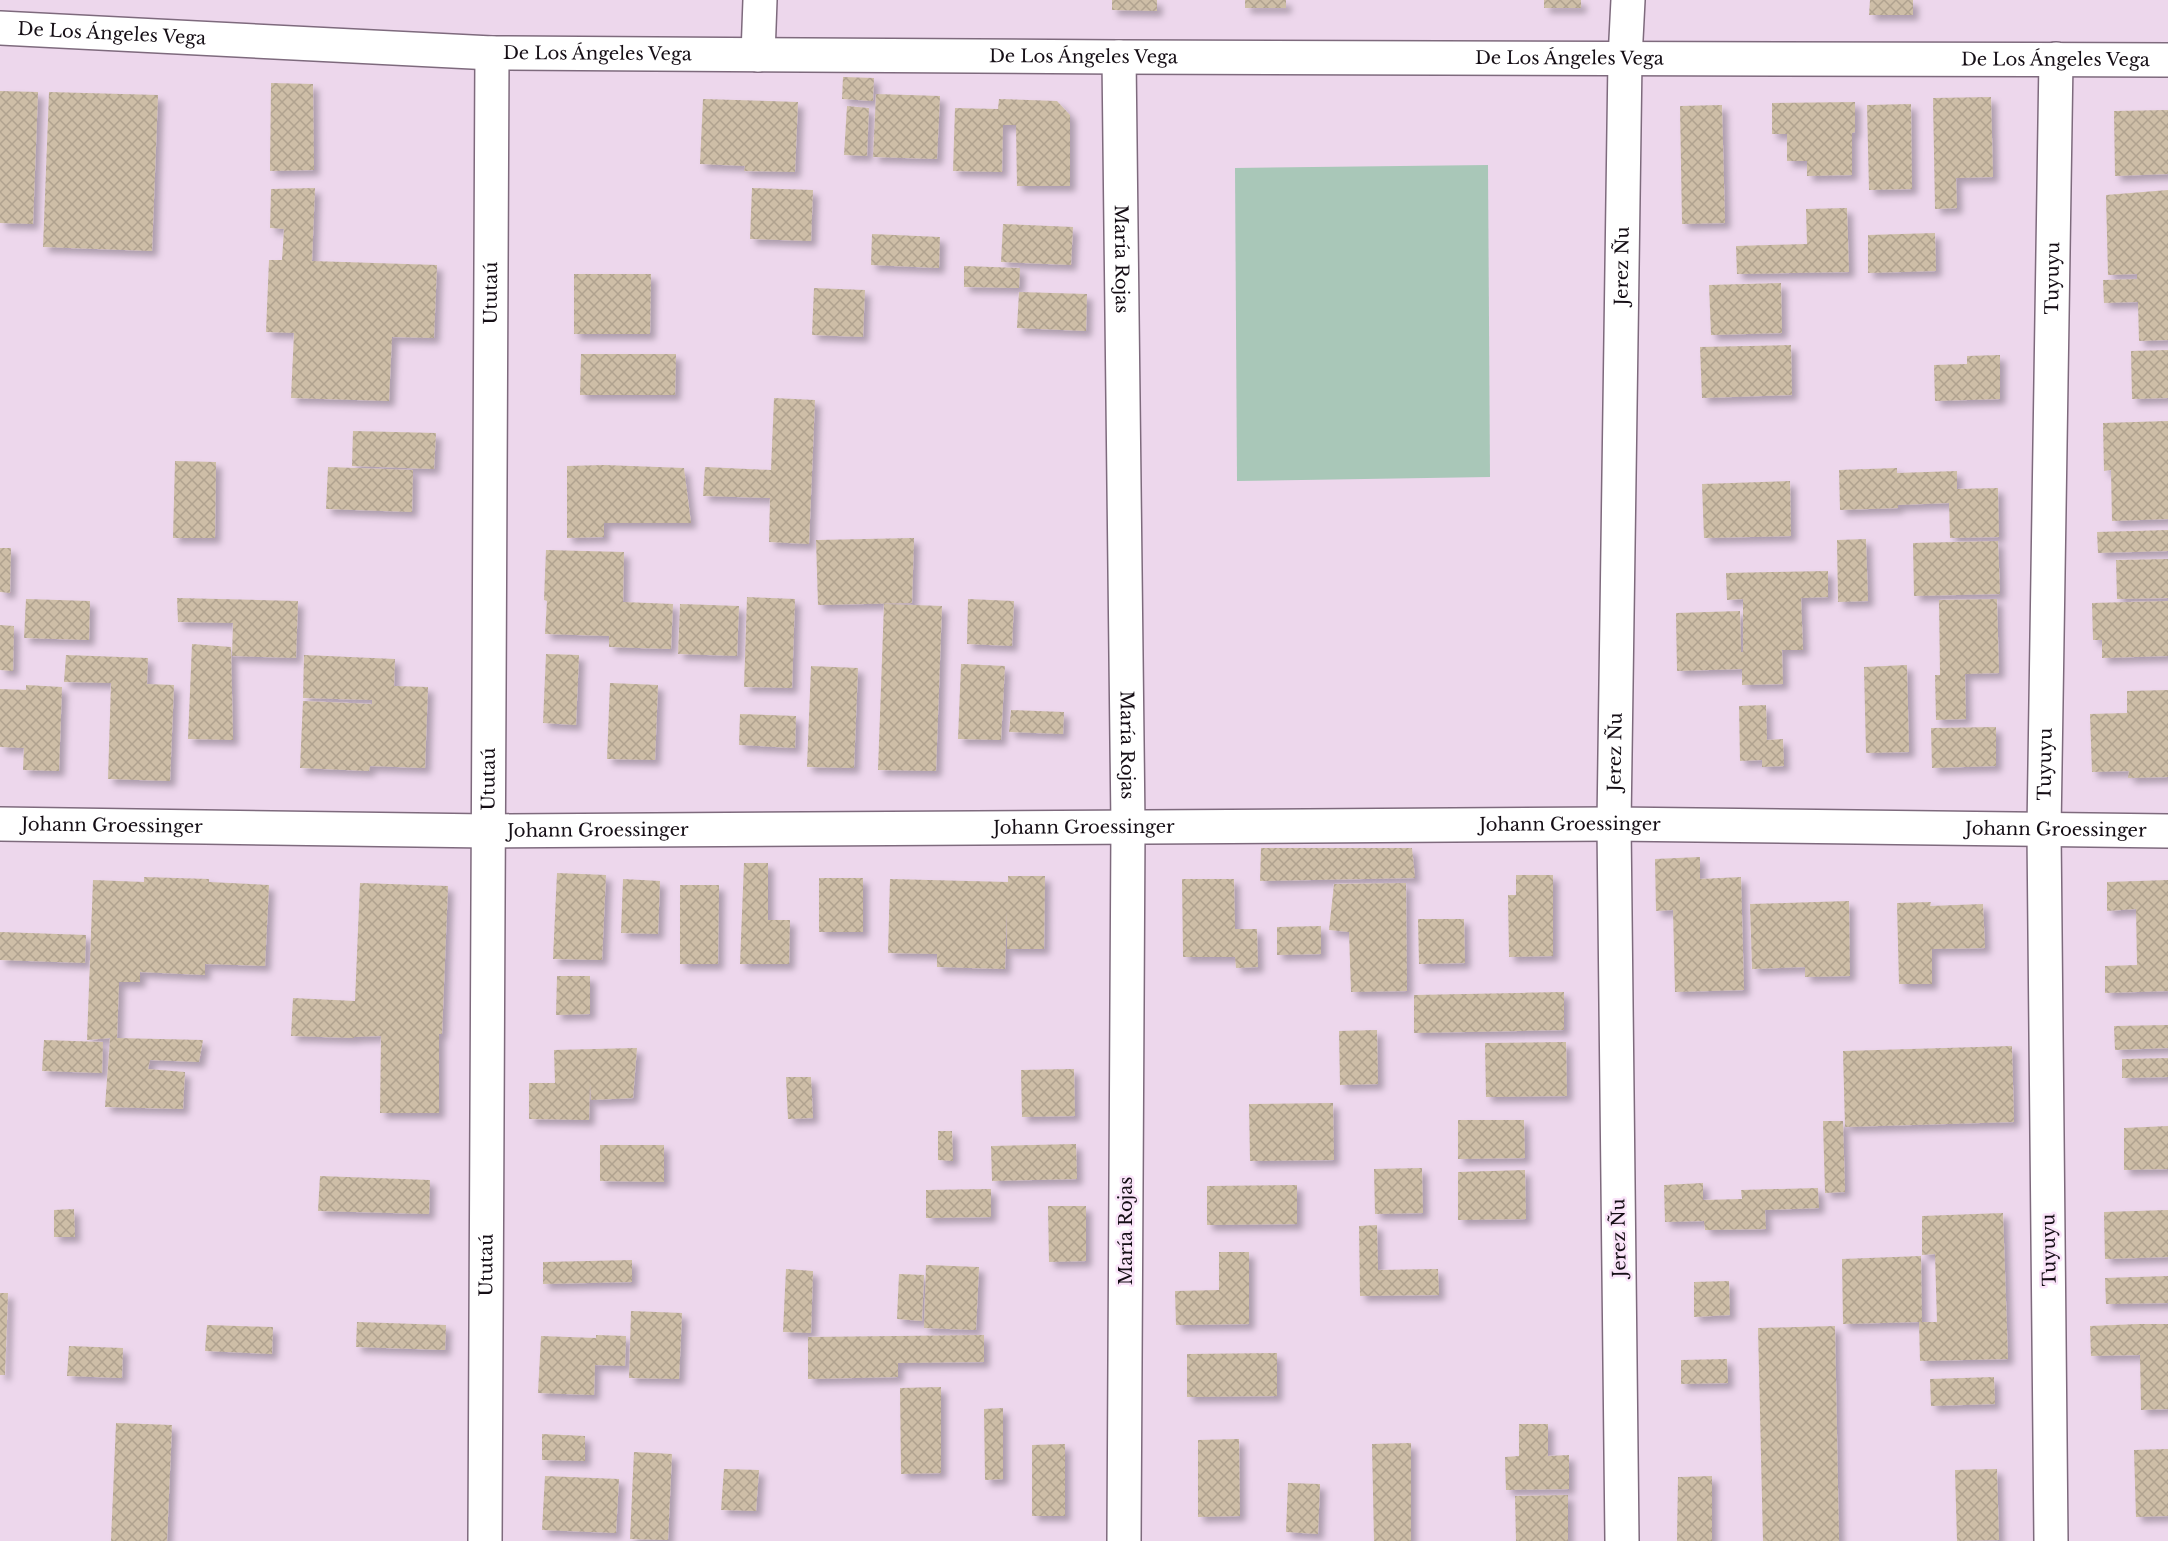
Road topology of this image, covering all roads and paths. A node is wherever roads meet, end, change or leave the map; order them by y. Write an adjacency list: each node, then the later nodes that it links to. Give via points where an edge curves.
1 (760, 0): 5 (street)
2 (1628, 0): 7 (street, Jerez Ñu)
3 (0, 28): 4 (street, De Los Ángeles Vega)
4 (492, 53): 5 (street, De Los Ángeles Vega); 14 (street, Ututaú)
5 (758, 55): 6 (street, De Los Ángeles Vega)
6 (1119, 57): 7 (street, De Los Ángeles Vega); 12 (street, María Rojas)
7 (1625, 59): 8 (street, De Los Ángeles Vega); 11 (street, Jerez Ñu)
8 (2056, 59): 9 (street, De Los Ángeles Vega); 13 (street, Tuyuyu)
9 (2168, 60)
10 (0, 824): 14 (street, Johann Groessinger)
11 (1614, 824): 12 (street, Johann Groessinger); 13 (street, Johann Groessinger); 18 (street, Jerez Ñu)
12 (1128, 826): 14 (street, Johann Groessinger); 17 (street, María Rojas)
13 (2044, 830): 15 (street, Johann Groessinger); 19 (street, Tuyuyu)
14 (488, 831): 16 (street, Ututaú)
15 (2168, 831)
16 (485, 1541)
17 (1124, 1541)
18 (1622, 1541)
19 (2051, 1541)

